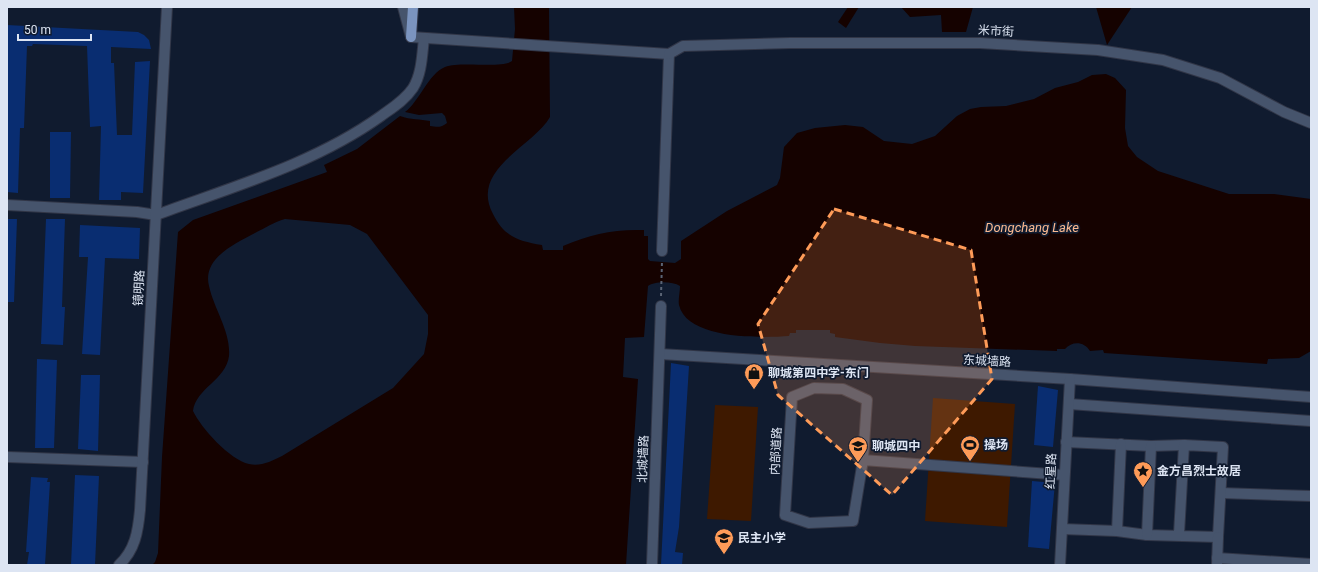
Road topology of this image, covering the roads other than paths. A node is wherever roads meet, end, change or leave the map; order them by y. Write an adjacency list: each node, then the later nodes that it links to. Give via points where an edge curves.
1 (167, 7): 9 (street, 镜明路)
2 (403, 7): 4 (street)
3 (413, 7): 4 (main road)
4 (411, 37): 5 (street)
5 (424, 38): 6 (street); 9 (street, via 420,70 412,90 402,101 362,130 333,147 303,160)
6 (669, 54): 7 (street, 米市街, via 683,46 790,43 980,43 1098,50 1163,60 1220,78 1284,112); 10 (street)
7 (1311, 123)
8 (7, 205): 9 (street)
9 (156, 215): 23 (street, 镜明路)
10 (662, 252)
11 (661, 306): 12 (street, 北城墙路)
12 (660, 354): 13 (street, 东城墙路); 35 (street, 北城墙路)
13 (1070, 379): 14 (street, 东城墙路); 15 (street, 红星路)
14 (1311, 397)
15 (1069, 404): 16 (street); 17 (street, 红星路)
16 (1311, 421)
17 (1066, 442): 18 (street); 24 (street, 红星路)
18 (1121, 444): 20 (street); 28 (street)
19 (1184, 445): 20 (street); 25 (street, via 1223,447); 29 (street)
20 (1151, 446): 30 (street)
21 (7, 457): 23 (street)
22 (863, 460): 22 (street, 内部道路, via 867,400 843,389 814,388 792,397 785,515 809,523 853,521); 24 (street)
23 (143, 462): 34 (street, 镜明路, via 138,531 134,545)
24 (1064, 475): 27 (street, 红星路)
25 (1221, 493): 26 (street); 31 (street)
26 (1311, 496)
27 (1062, 529): 28 (street); 36 (street, 红星路)
28 (1117, 531): 30 (street)
29 (1179, 534): 30 (street); 31 (street)
30 (1147, 535)
31 (1218, 536): 32 (street)
32 (1217, 562): 33 (street)
33 (1311, 564)
34 (119, 565)
35 (652, 565)
36 (1060, 565)

